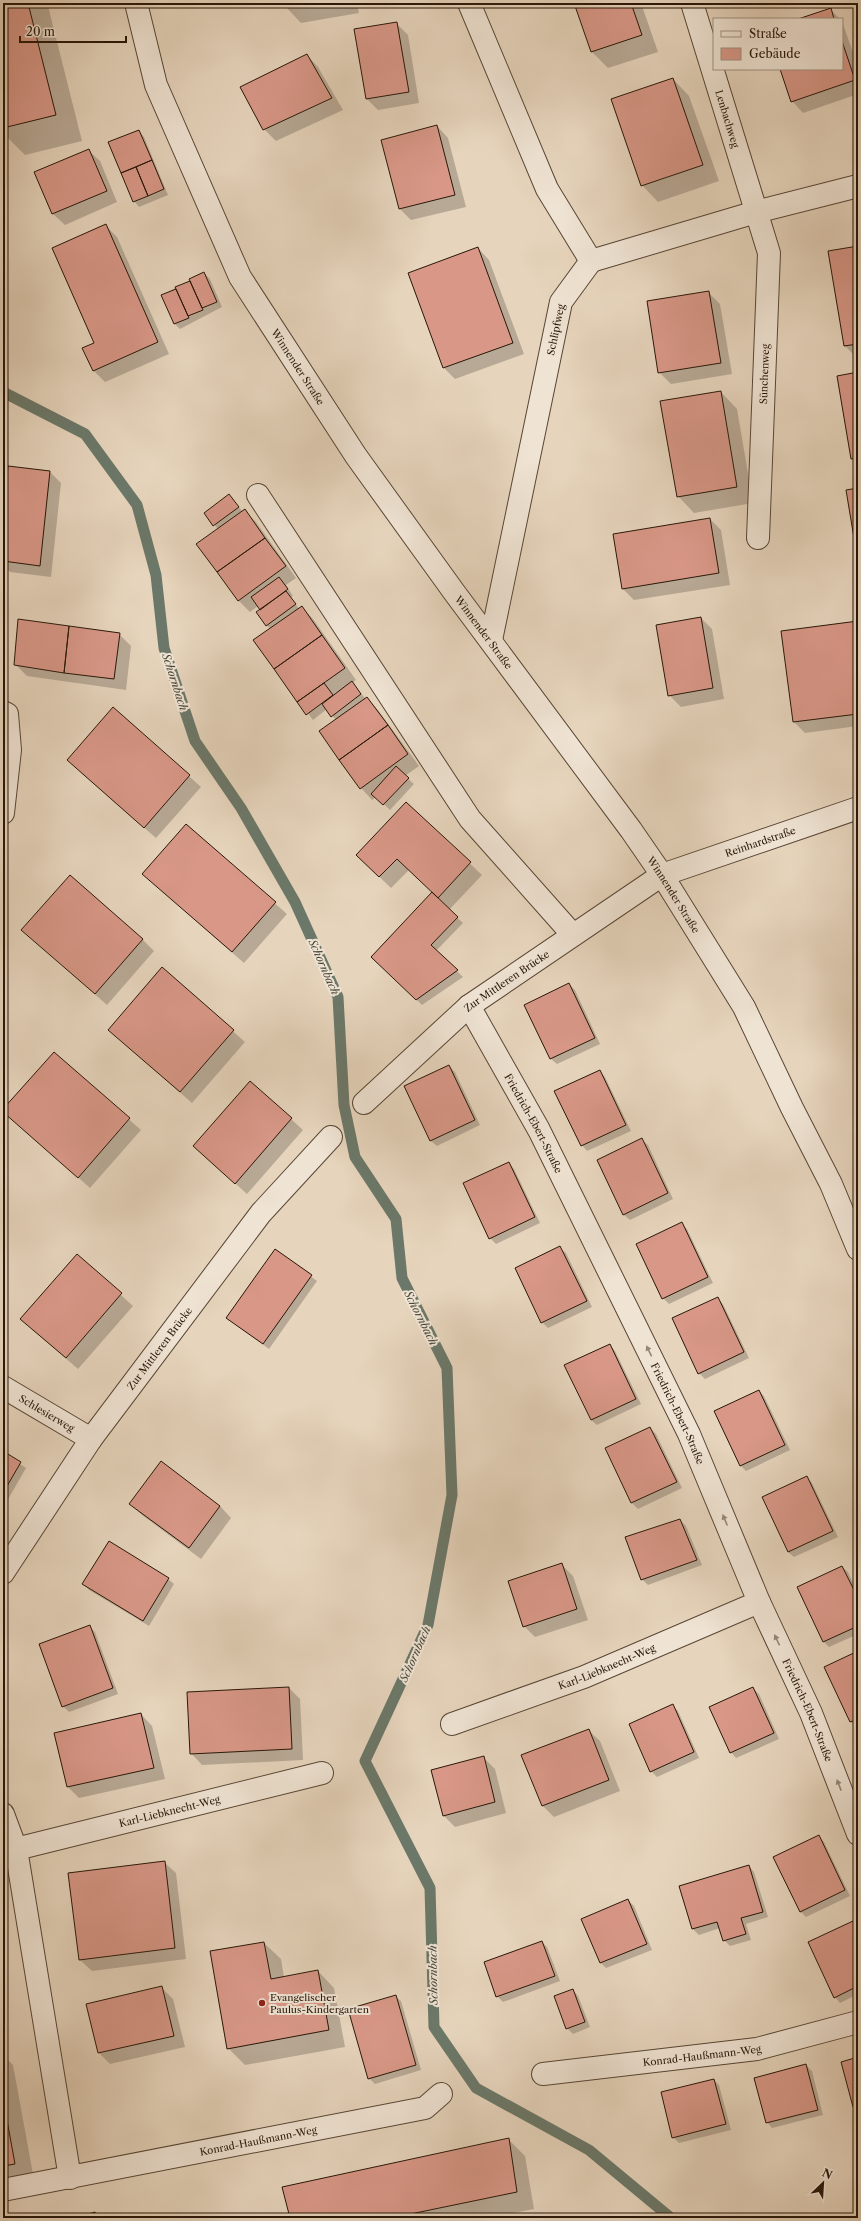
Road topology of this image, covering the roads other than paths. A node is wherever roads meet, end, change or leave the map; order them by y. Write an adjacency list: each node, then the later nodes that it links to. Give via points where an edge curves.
1 (136, 3): 9 (street, Winnender Straße, via 156,85 240,277 356,456)
2 (469, 3): 6 (street, via 547,189)
3 (692, 3): 5 (street, Lenbachweg)
4 (858, 186): 5 (street)
5 (756, 212): 6 (street); 8 (street, Sünchenweg, via 769,253)
6 (591, 261): 9 (street, Schlipfweg, via 561,302)
7 (258, 495): 14 (street, via 470,819)
8 (758, 538)
9 (491, 640): 13 (street, Winnender Straße)
10 (3, 712): 12 (street, via 7,714 10,750)
11 (858, 808): 13 (street, Reinhardstraße)
12 (3, 813)
13 (662, 875): 14 (street, Zur Mittleren Brücke); 18 (street, Winnender Straße, via 744,1007 831,1184)
14 (573, 935): 15 (street, Zur Mittleren Brücke)
15 (469, 1006): 16 (street, Zur Mittleren Brücke); 22 (street, Friedrich-Ebert-Straße, one-way to 15, via 689,1434 622,1295 539,1130)
16 (364, 1103)
17 (331, 1137): 20 (street, Zur Mittleren Brücke, via 261,1213)
18 (858, 1249)
19 (3, 1388): 20 (street, Schlesierweg)
20 (91, 1439): 21 (street, Zur Mittleren Brücke)
21 (3, 1573)
22 (759, 1602): 23 (street, Karl-Liebknecht-Weg, via 584,1677); 26 (street, Friedrich-Ebert-Straße, one-way to 22, via 811,1713)
23 (452, 1724)
24 (322, 1773): 27 (street, Karl-Liebknecht-Weg)
25 (3, 1814): 27 (street)
26 (858, 1834)
27 (16, 1849): 31 (street)
28 (858, 2022): 29 (street, Konrad-Haußmann-Weg, via 757,2048)
29 (543, 2074)
30 (441, 2094): 31 (street, Konrad-Haußmann-Weg, via 425,2108)
31 (70, 2178): 32 (street, Konrad-Haußmann-Weg)
32 (3, 2190)

